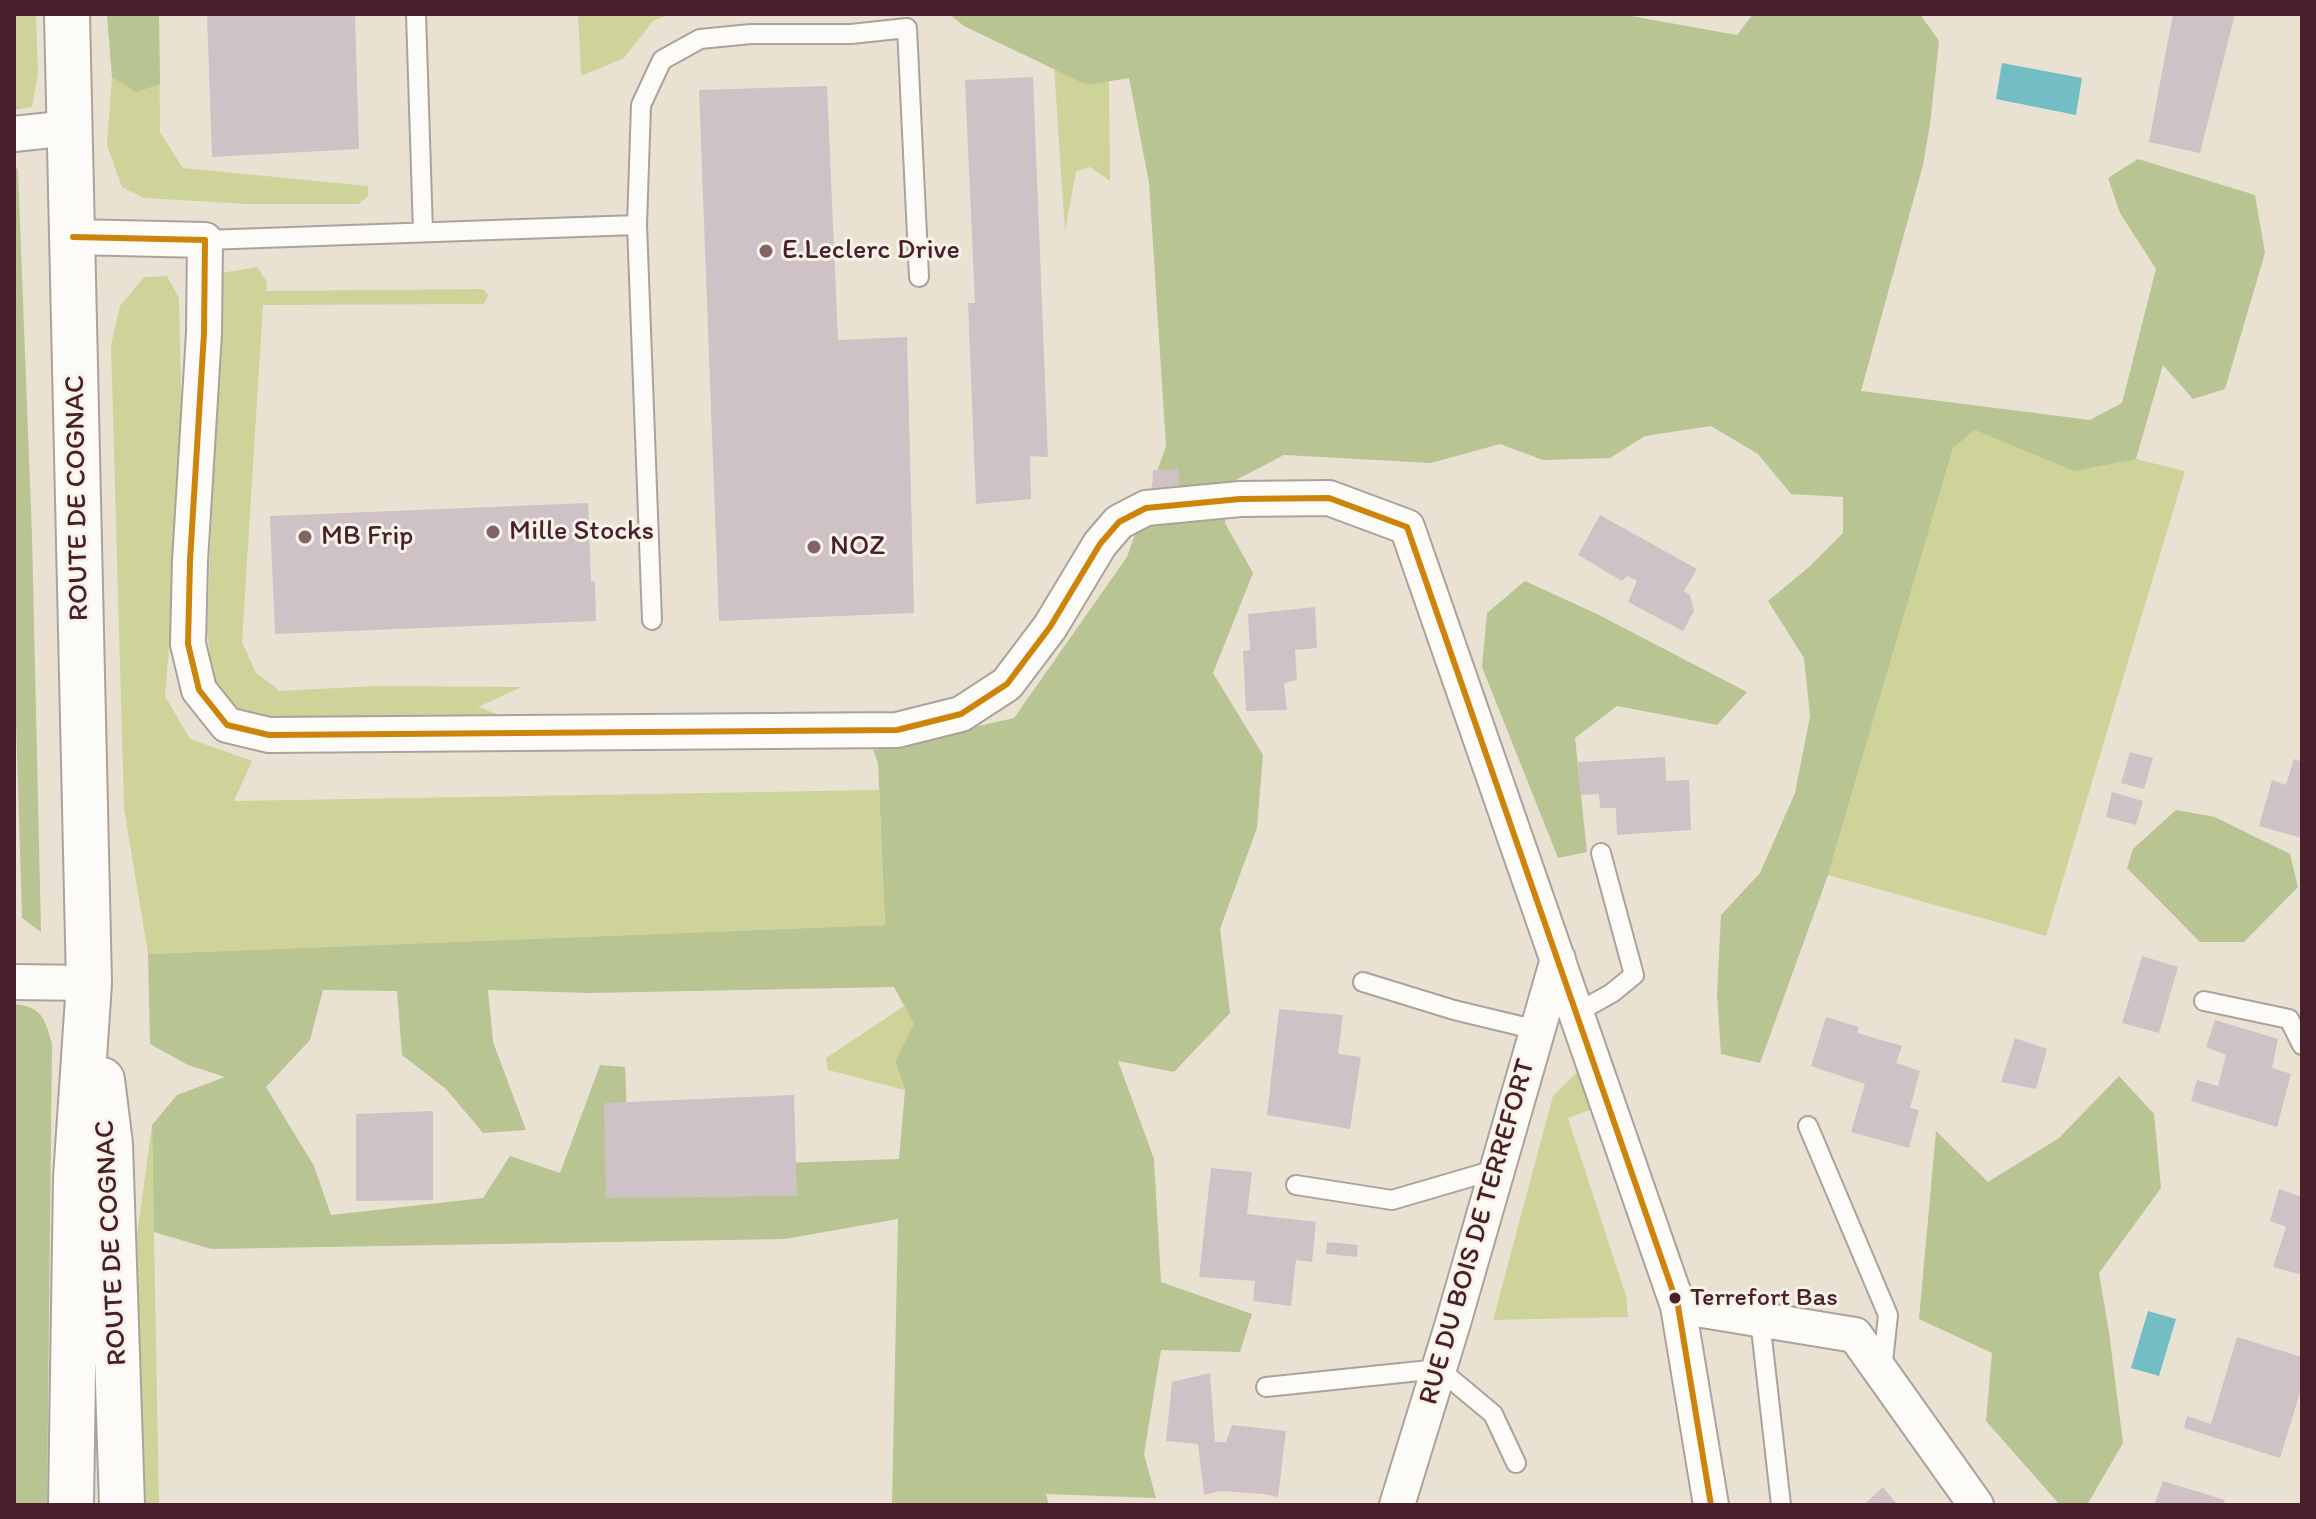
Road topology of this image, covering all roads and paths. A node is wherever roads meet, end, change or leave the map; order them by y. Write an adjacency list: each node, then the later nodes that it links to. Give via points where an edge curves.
1 (67, 14): 3 (main road, ROUTE DE COGNAC)
2 (416, 14): 6 (lane)
3 (70, 128): 4 (street); 7 (main road, ROUTE DE COGNAC)
4 (14, 134)
5 (637, 225): 6 (lane); 9 (lane, via 641,105 662,60 700,39 907,28); 10 (lane)
6 (423, 232): 8 (lane)
7 (73, 237): 8 (street); 15 (main road, ROUTE DE COGNAC)
8 (205, 240): 12 (street, via 188,644 199,690 227,725 269,735 897,730 961,714 1007,684 1119,522 1146,508 1329,498 1407,527)
9 (919, 277)
10 (652, 620)
11 (1601, 853): 17 (lane, via 1634,975)
12 (1558, 959): 17 (street); 18 (street, RUE DU BOIS DE TERREFORT)
13 (14, 982): 15 (street)
14 (1363, 982): 18 (lane)
15 (89, 983): 29 (main road, ROUTE DE COGNAC, via 76,1178); 30 (main road, ROUTE DE COGNAC, via 110,1144)
16 (2204, 1001): 19 (lane, via 2289,1019)
17 (1576, 1013): 23 (street)
18 (1537, 1030): 21 (street, RUE DU BOIS DE TERREFORT)
19 (2302, 1045)
20 (1808, 1126): 26 (lane, via 1888,1315)
21 (1498, 1169): 22 (lane, via 1392,1200); 25 (street, RUE DU BOIS DE TERREFORT)
22 (1296, 1185)
23 (1678, 1306): 24 (street); 32 (street)
24 (1760, 1320): 26 (street, via 1855,1335); 33 (lane)
25 (1439, 1369): 27 (lane); 28 (lane, via 1493,1414); 31 (street, RUE DU BOIS DE TERREFORT)
26 (1882, 1373): 34 (street)
27 (1266, 1387)
28 (1516, 1463)
29 (71, 1505)
30 (122, 1505)
31 (1397, 1505)
32 (1711, 1505)
33 (1781, 1505)
34 (1976, 1505)

